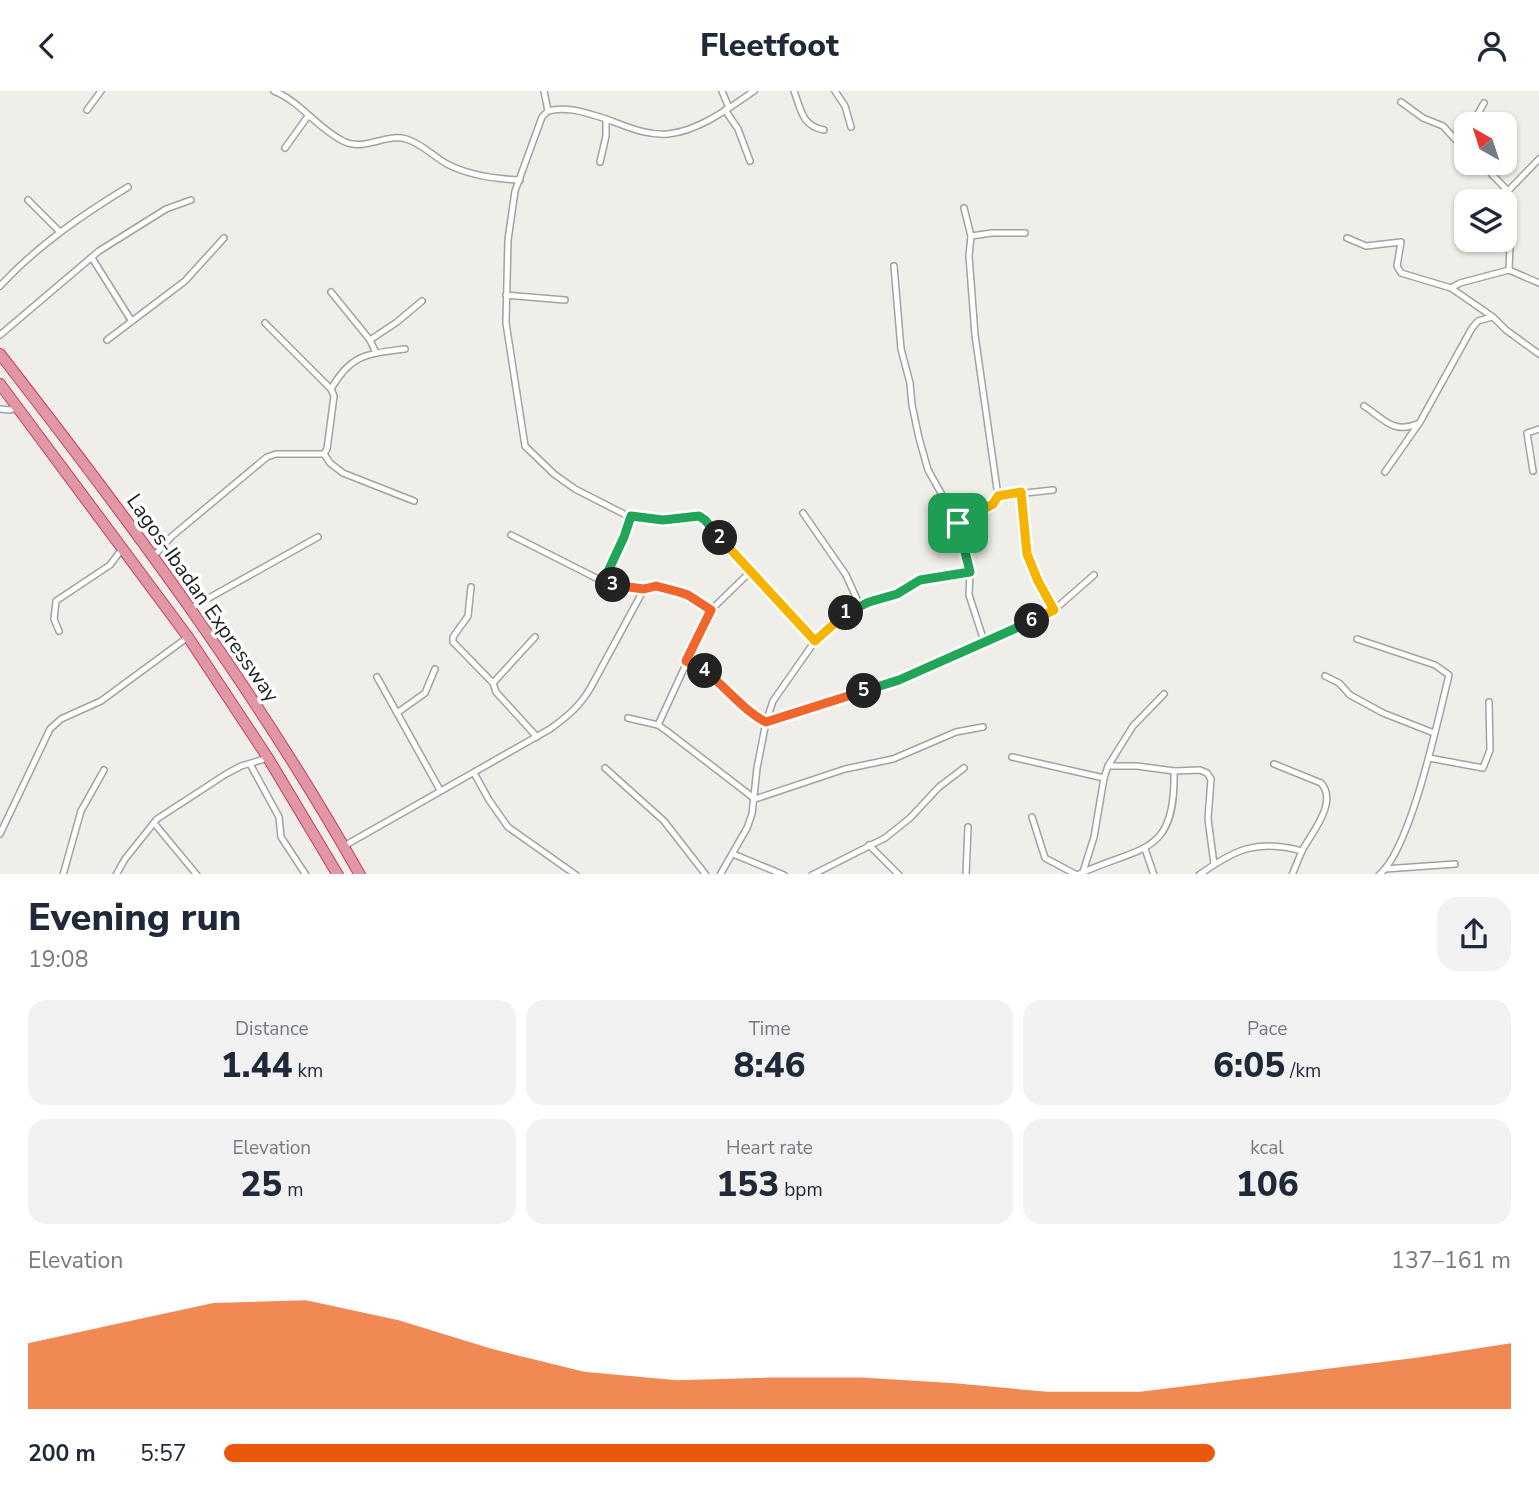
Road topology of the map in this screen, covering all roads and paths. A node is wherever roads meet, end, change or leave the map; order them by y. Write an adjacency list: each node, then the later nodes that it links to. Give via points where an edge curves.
1 (101, 91): 11 (street)
2 (274, 91): 14 (street)
3 (544, 91): 12 (street)
4 (722, 91): 10 (street)
5 (754, 91): 10 (street)
6 (794, 91): 17 (street, via 803,118)
7 (835, 91): 16 (street)
8 (1401, 101): 18 (street)
9 (1484, 103): 13 (street)
10 (727, 109): 15 (street, via 667,134); 21 (street)
11 (87, 110)
12 (548, 111): 15 (street, via 574,109); 24 (street)
13 (1479, 112)
14 (308, 116): 19 (street); 24 (street, via 345,143 359,146 401,138 461,170)
15 (606, 119): 22 (street)
16 (851, 127)
17 (824, 130)
18 (1454, 137)
19 (285, 148)
20 (1539, 159): 27 (street)
21 (750, 161)
22 (600, 162)
23 (1493, 175): 26 (street)
24 (520, 180): 44 (street, via 508,240)
25 (128, 187): 31 (street)
26 (1506, 189)
27 (1510, 189)
28 (191, 199): 37 (street, via 166,209)
29 (29, 200): 31 (street)
30 (964, 208): 33 (street)
31 (60, 232): 41 (street)
32 (1025, 233): 33 (street)
33 (971, 236): 69 (street, via 975,335)
34 (224, 238): 48 (street, via 185,281)
35 (1347, 238): 42 (street, via 1366,246 1401,242 1397,266 1401,273)
36 (1510, 252): 39 (street)
37 (92, 258): 48 (street); 50 (street)
38 (894, 266): 73 (street, via 901,349 919,438 928,470)
39 (1509, 270): 40 (street); 42 (street)
40 (1539, 283)
41 (0, 286)
42 (1451, 288): 47 (street)
43 (331, 292): 51 (street)
44 (506, 295): 45 (street); 72 (street, via 525,446 575,489)
45 (565, 300)
46 (422, 301): 51 (street)
47 (1493, 317): 56 (street); 62 (street, via 1472,328)
48 (131, 320): 52 (street)
49 (265, 323): 58 (street)
50 (0, 335)
51 (370, 340): 54 (street)
52 (107, 341)
53 (405, 349): 54 (street)
54 (376, 353): 58 (street, via 347,365)
55 (0, 354): 77 (highway, Lagos-Ibadan Expressway)
56 (1539, 354)
57 (0, 384): 60 (highway, Lagos-Ibadan Expressway)
58 (331, 389): 64 (street, via 334,396)
59 (1364, 406): 62 (street, via 1397,428)
60 (18, 408): 61 (street); 76 (highway, Lagos-Ibadan Expressway)
61 (0, 409)
62 (1420, 422): 66 (street)
63 (1539, 429): 65 (street, via 1527,433)
64 (324, 454): 70 (street, via 343,473); 77 (street, via 267,457 170,537)
65 (1533, 471)
66 (1385, 473)
67 (1053, 490): 68 (street)
68 (1021, 492): 69 (street); 87 (street, via 1027,554)
69 (998, 496): 73 (street)
70 (414, 502)
71 (803, 513): 84 (street, via 846,575)
72 (631, 516): 78 (street, via 663,520 699,516); 81 (street)
73 (958, 523): 79 (street)
74 (511, 535): 81 (street)
75 (318, 537): 85 (street)
76 (122, 549): 88 (street, via 110,565 56,601 54,619); 89 (highway, Lagos-Ibadan Expressway)
77 (153, 557): 85 (highway, Lagos-Ibadan Expressway)
78 (751, 571): 86 (street); 92 (street)
79 (970, 572): 84 (street, via 920,580 897,594); 93 (street, via 969,594)
80 (1094, 575): 87 (street)
81 (603, 582): 83 (street)
82 (471, 587): 98 (street, via 468,616 453,642)
83 (644, 589): 86 (street, via 656,586 679,592); 107 (street, via 582,703)
84 (860, 606): 92 (street, via 840,617)
85 (191, 608): 127 (highway, Lagos-Ibadan Expressway)
86 (711, 610): 94 (street)
87 (1054, 610): 93 (street)
88 (59, 631)
89 (188, 637): 109 (highway, Lagos-Ibadan Expressway); 125 (street, via 101,701 50,729)
90 (535, 637): 98 (street)
91 (1357, 639): 106 (street, via 1435,665 1449,675)
92 (815, 641): 103 (street, via 774,701)
93 (984, 641): 103 (street, via 899,680)
94 (686, 661): 103 (street, via 720,682); 104 (street)
95 (435, 669): 101 (street, via 421,697)
96 (1325, 676): 106 (street, via 1383,713)
97 (377, 677): 101 (street)
98 (493, 683): 107 (street)
99 (1164, 694): 113 (street, via 1133,726)
100 (1489, 702): 110 (street, via 1490,750 1483,768)
101 (397, 713): 120 (street)
102 (628, 718): 104 (street)
103 (766, 722): 121 (street)
104 (658, 725): 121 (street)
105 (983, 727): 121 (street)
106 (1434, 733): 110 (street)
107 (537, 737): 118 (street)
108 (1012, 757): 119 (street)
109 (268, 758): 111 (street); 139 (highway, Lagos-Ibadan Expressway)
110 (1429, 758): 133 (street, via 1398,852)
111 (250, 764): 123 (street, via 226,774); 138 (street, via 279,817 281,837)
112 (1274, 764): 129 (street, via 1321,783 1327,790 1319,823)
113 (1108, 766): 117 (street); 119 (street)
114 (606, 768): 142 (street, via 664,821)
115 (964, 768): 126 (street, via 899,828)
116 (104, 770): 135 (street, via 81,811)
117 (1174, 771): 128 (street, via 1171,819 1162,835); 131 (street, via 1200,770 1211,779 1208,819)
118 (474, 773): 120 (street); 141 (street, via 508,827)
119 (1104, 778): 134 (street)
120 (440, 790): 127 (street)
121 (755, 799): 130 (street)
122 (1032, 817): 134 (street, via 1045,858 1077,874)
123 (154, 823): 136 (street); 137 (street)
124 (968, 827): 147 (street)
125 (0, 834)
126 (869, 845): 145 (street); 146 (street)
127 (344, 846): 140 (highway, Lagos-Ibadan Expressway)
128 (1145, 849): 134 (street); 148 (street)
129 (1302, 851): 131 (street, via 1264,844); 150 (street)
130 (733, 854): 143 (street); 144 (street)
131 (1214, 864): 149 (street)
132 (1455, 864): 133 (street)
133 (1385, 869): 151 (street)
134 (1083, 872)
135 (63, 874)
136 (116, 874)
137 (197, 874)
138 (306, 874)
139 (338, 874)
140 (360, 874)
141 (576, 874)
142 (706, 874)
143 (720, 874)
144 (784, 874)
145 (812, 874)
146 (900, 874)
147 (966, 874)
148 (1154, 874)
149 (1199, 874)
150 (1292, 874)
151 (1379, 874)

